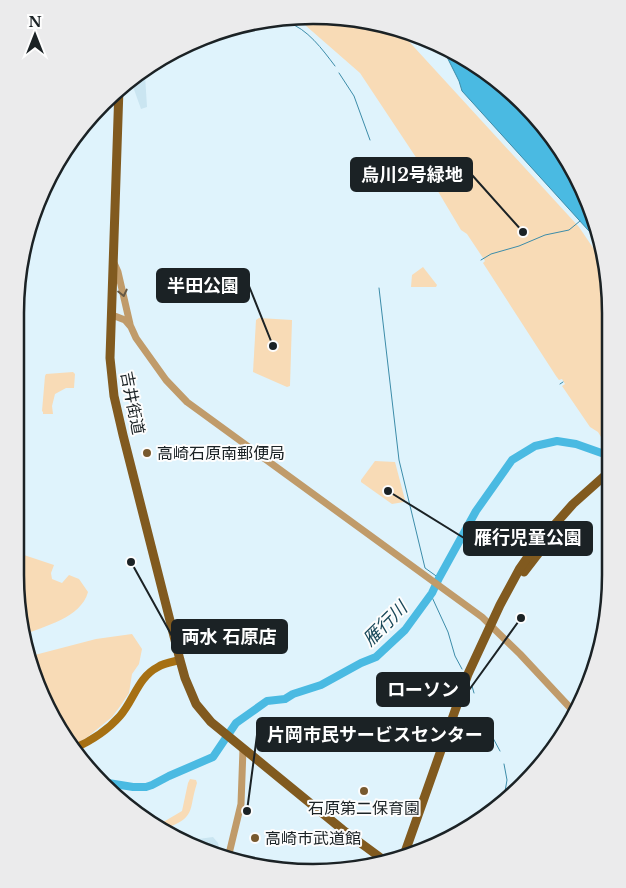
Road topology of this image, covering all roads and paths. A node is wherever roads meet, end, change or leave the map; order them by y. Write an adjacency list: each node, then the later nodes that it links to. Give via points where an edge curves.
1 (119, 99): 2 (main road, 吉井街道)
2 (112, 260): 3 (main road, 吉井街道); 4 (street, one-way to 4)
3 (112, 315): 4 (street, via 126,320); 7 (main road, 吉井街道, via 110,358 114,396)
4 (131, 327): 6 (street, via 155,366 187,402)
5 (602, 480): 6 (main road, via 573,504 534,548)
6 (490, 625): 8 (street); 11 (main road, via 468,674)
7 (180, 660): 9 (main road, via 158,666 147,674 122,714); 10 (main road, 吉井街道, via 196,704 211,722)
8 (570, 707)
9 (80, 746)
10 (243, 749): 12 (street, via 241,804); 13 (main road)
11 (406, 849)
12 (230, 852)
13 (380, 856)

